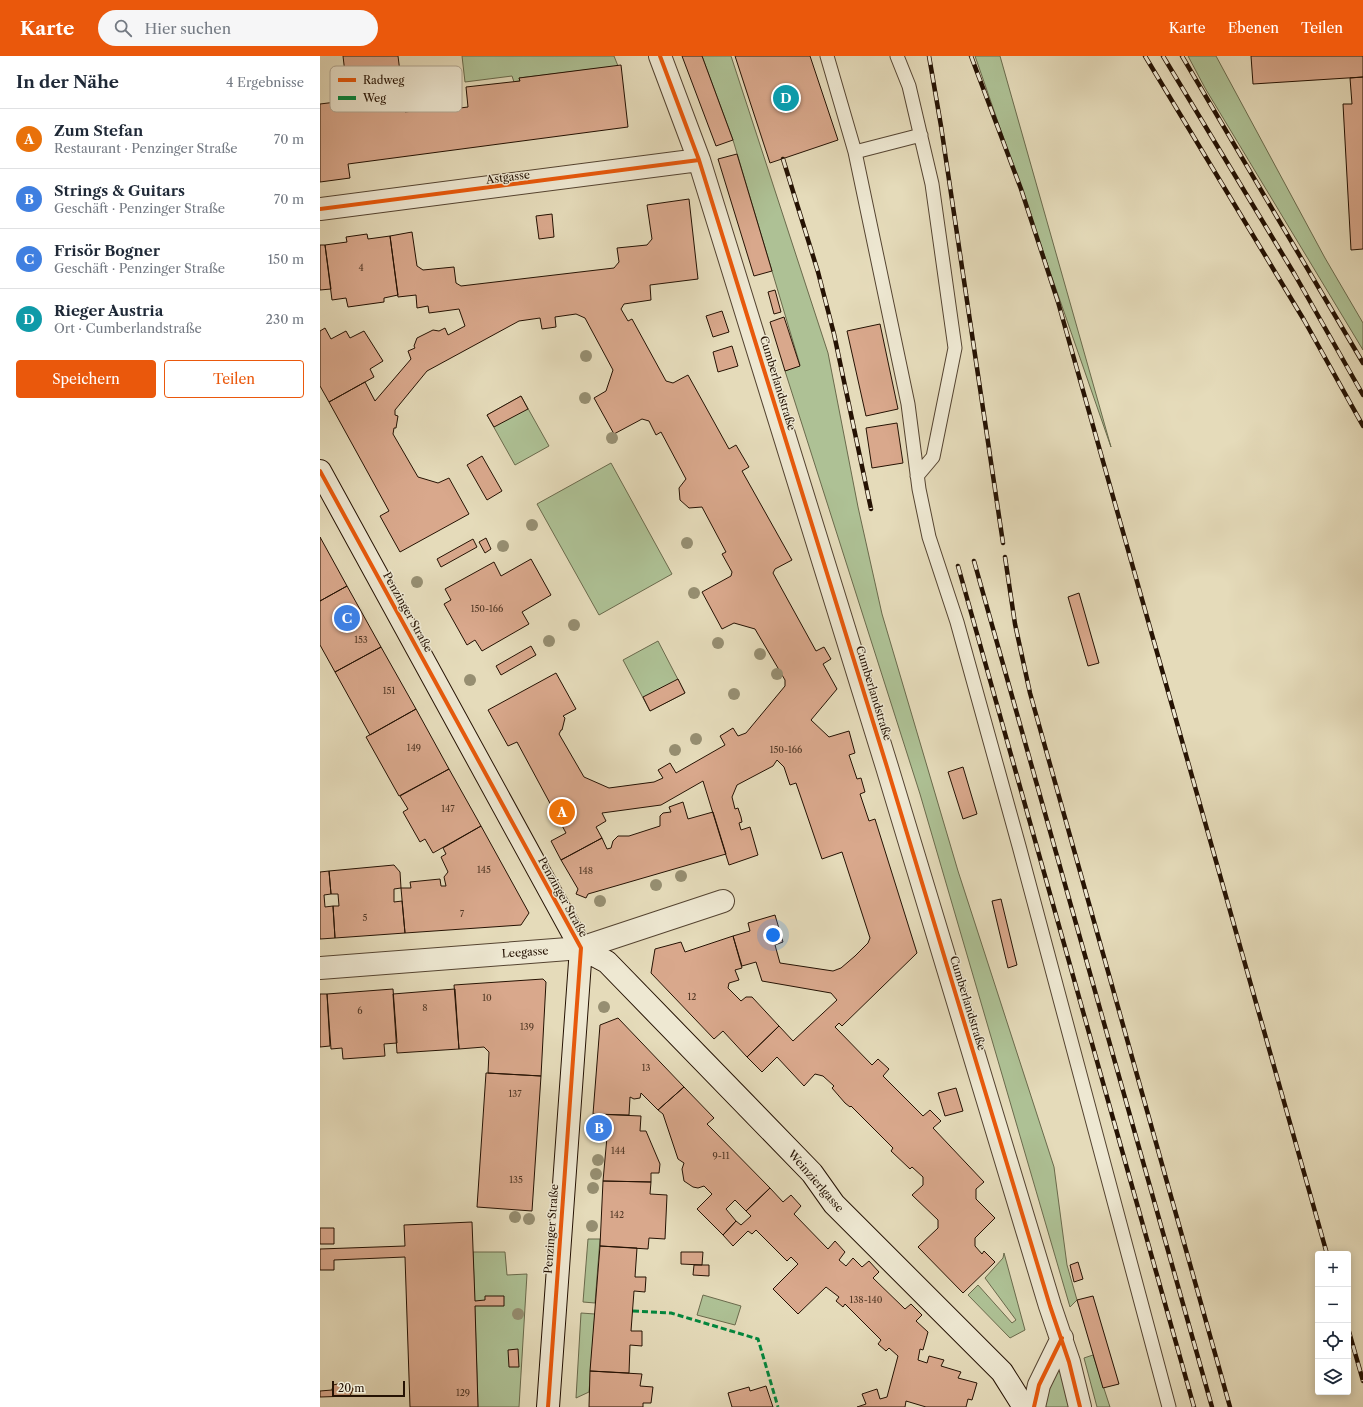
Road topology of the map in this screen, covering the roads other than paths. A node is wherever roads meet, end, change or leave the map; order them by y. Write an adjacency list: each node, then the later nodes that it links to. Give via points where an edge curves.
1 (660, 56): 6 (street, Cumberlandstraße)
2 (827, 56): 5 (lane)
3 (897, 56): 4 (lane, via 909,86)
4 (920, 135): 5 (lane); 9 (lane, via 932,184 955,348 933,457)
5 (856, 152): 9 (lane, via 908,404)
6 (699, 160): 7 (street, Astgasse); 13 (street, Cumberlandstraße, via 1050,1306)
7 (320, 209)
8 (320, 471): 11 (street, Penzinger Straße)
9 (917, 476): 18 (lane, via 929,537 957,622 1019,846)
10 (723, 901): 11 (street, Leegasse)
11 (581, 948): 12 (street, Leegasse); 14 (street, Penzinger Straße); 15 (street, Weinzierlgasse, via 607,962 806,1168 834,1204 1002,1372)
12 (320, 968)
13 (1062, 1338): 16 (street, via 1039,1385); 17 (street, Cumberlandstraße)
14 (548, 1407)
15 (1024, 1407)
16 (1034, 1407)
17 (1080, 1407)
18 (1169, 1407)

